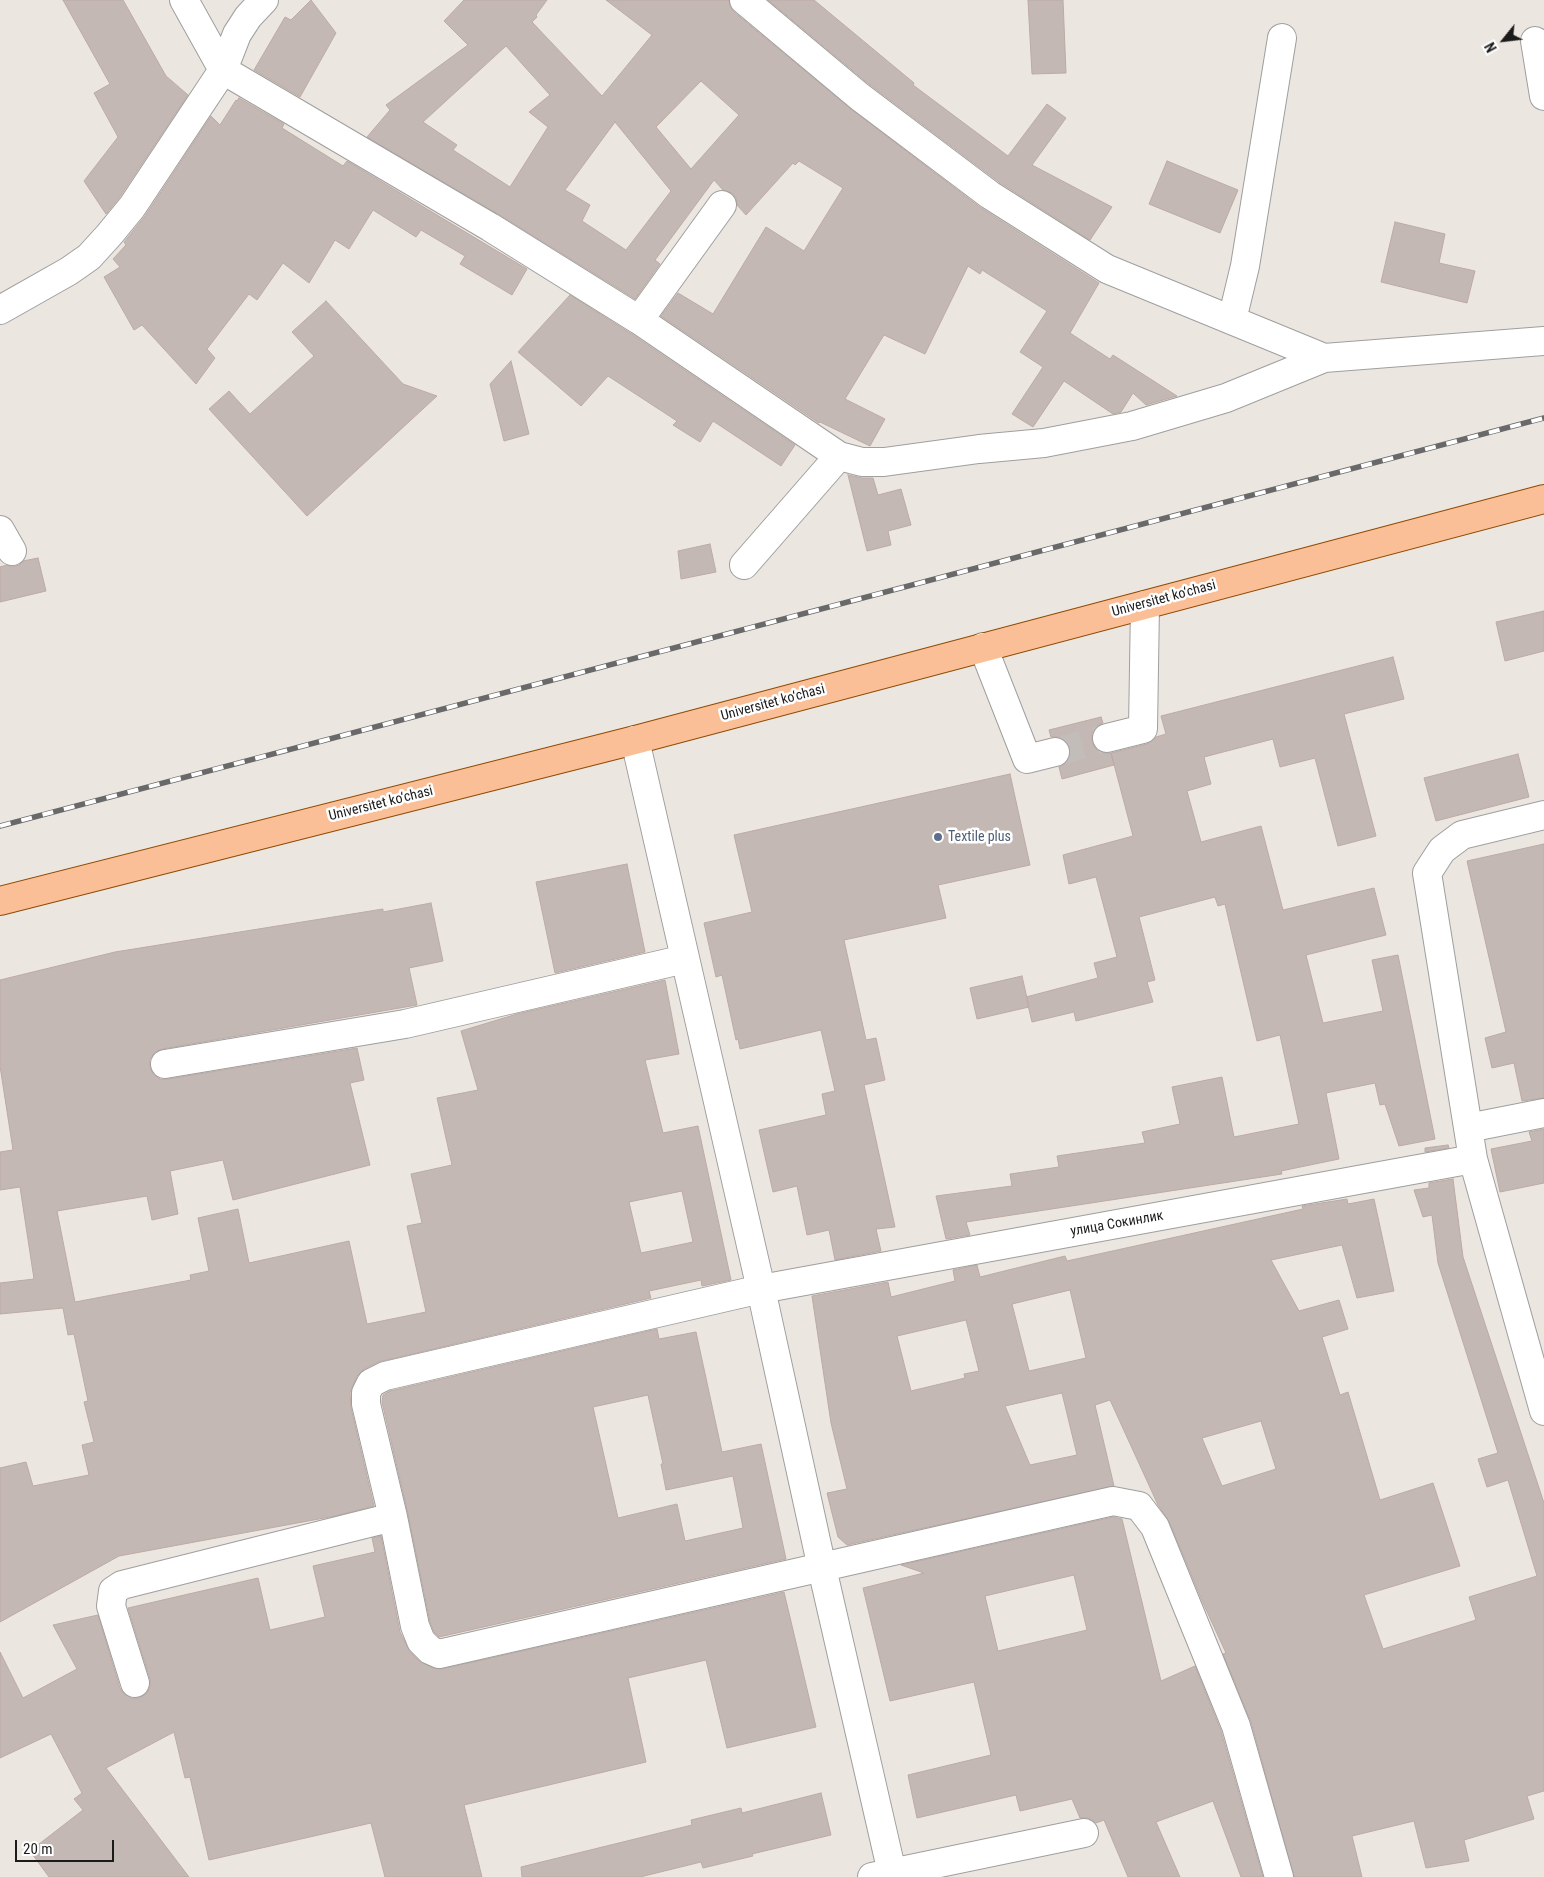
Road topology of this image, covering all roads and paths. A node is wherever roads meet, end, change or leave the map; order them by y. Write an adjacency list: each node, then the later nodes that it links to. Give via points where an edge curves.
1 (184, 0): 6 (street)
2 (264, 0): 6 (street, via 237,34)
3 (744, 0): 11 (street, via 860,97 990,195 1107,269)
4 (1282, 38): 11 (street, via 1245,266)
5 (1535, 41): 7 (street)
6 (224, 70): 9 (street, via 132,207 89,257); 10 (street, via 482,222)
7 (1544, 96)
8 (722, 205): 10 (street)
9 (0, 310)
10 (639, 320): 14 (street)
11 (1232, 320): 13 (street)
12 (1544, 341): 13 (street)
13 (1324, 358): 14 (street, via 1226,398 1132,426 1044,443 884,462 862,462)
14 (839, 456): 16 (street)
15 (1544, 499): 17 (main road, Universitet kо‘chasi)
16 (744, 565)
17 (1145, 604): 18 (main road, Universitet kо‘chasi); 19 (street, via 1143,729)
18 (983, 647): 20 (main road, Universitet kо‘chasi); 21 (street, via 1027,759)
19 (1107, 738)
20 (635, 740): 23 (main road, Universitet kо‘chasi); 24 (street)
21 (1055, 752)
22 (1544, 815): 27 (street, via 1462,835 1442,850 1427,873)
23 (0, 901)
24 (685, 959): 25 (street, via 405,1024); 29 (street)
25 (165, 1064)
26 (1544, 1113): 27 (street)
27 (1468, 1128): 28 (street)
28 (1474, 1159): 29 (street, улица Сокинлик); 30 (street)
29 (762, 1289): 31 (street, улица Сокинлик, via 385,1376 371,1383 366,1393 366,1404); 32 (street)
30 (1544, 1411)
31 (393, 1516): 32 (street, via 415,1626 421,1641 439,1654); 33 (street, via 122,1585 113,1592 111,1606)
32 (822, 1568): 35 (street); 36 (street, via 1113,1501 1139,1506 1155,1527 1236,1726)
33 (135, 1683)
34 (1084, 1833): 35 (street)
35 (886, 1875)
36 (1279, 1877)

